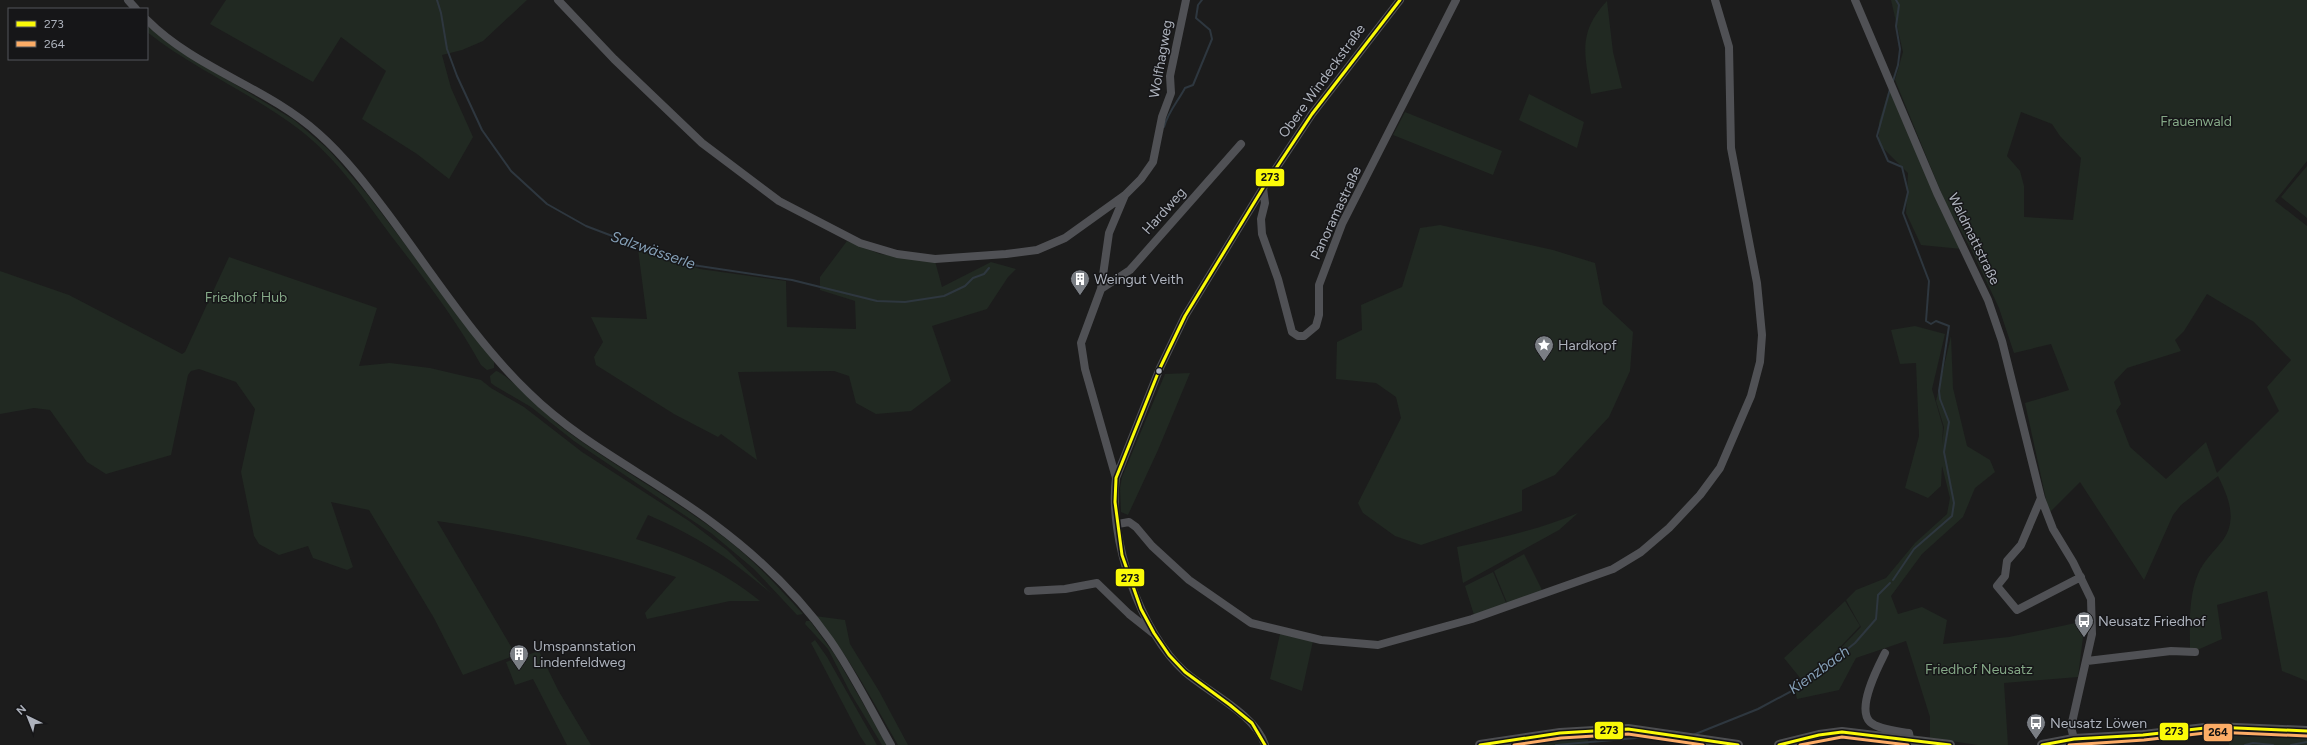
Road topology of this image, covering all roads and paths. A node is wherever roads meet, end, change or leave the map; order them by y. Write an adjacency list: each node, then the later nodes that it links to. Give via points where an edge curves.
1 (128, 0): 8 (street)
2 (558, 0): 12 (street, via 614,59 702,143 779,201 860,243 898,254 935,259 1037,250 1065,238)
3 (1186, 0): 12 (street, Wolfhagweg, via 1170,76 1171,93 1162,117 1153,162)
4 (1400, 0): 11 (street, Obere Windeckstraße, via 1312,114)
5 (1456, 0): 11 (street, Panoramastraße, via 1342,224 1319,286 1319,315 1316,326 1304,336 1292,332 1278,279 1262,234 1261,219 1265,203)
6 (1715, 0): 16 (street, via 1729,47 1732,148 1758,283 1762,335 1760,362 1751,396 1720,468 1700,495 1669,528 1641,552 1613,569 1472,620 1378,645 1321,640 1252,623 1189,580 1152,546 1136,527 1129,522)
7 (1856, 0): 15 (street, Waldmattstraße, via 1937,193 1988,300 2002,341)
8 (135, 8)
9 (148, 21): 28 (street, via 201,60 276,102 318,133 366,185 480,338 528,392 579,434 715,524 768,570 830,640)
10 (1241, 144): 13 (street, Hardweg, via 1130,270)
11 (1263, 188): 14 (street, Obere Windeckstraße, via 1177,331)
12 (1125, 195): 13 (street, Wolfhagweg, via 1109,233)
13 (1101, 290): 14 (street, Wolfhagweg, via 1081,343 1085,369)
14 (1116, 478): 16 (street)
15 (2041, 498): 17 (street, Waldmattstraße, via 2053,529); 17 (street, via 2021,545 2008,561 2005,576 1998,586 2018,610)
16 (1118, 524): 19 (street, via 1125,569)
17 (2081, 577): 24 (street, Waldmattstraße, via 2092,607)
18 (1028, 591): 20 (street, via 1097,584)
19 (1144, 613): 20 (street); 21 (street)
20 (1135, 620): 21 (street)
21 (1155, 634): 29 (street, via 1185,672 1254,726)
22 (2195, 652): 24 (street, via 2171,651)
23 (1885, 653): 26 (street, via 1867,694 1867,716 1871,723 1883,728 1909,733)
24 (2087, 662): 27 (street, Waldmattstraße, via 2071,727)
25 (2307, 731): 27 (main road, via 2214,727)
26 (1910, 739): 32 (main road, via 1842,732); 33 (main road)
27 (2074, 739): 34 (main road)
28 (891, 745)
29 (1265, 745)
30 (1480, 745): 31 (main road, via 1560,733 1628,729)
31 (1738, 745)
32 (1779, 745)
33 (1950, 745)
34 (2042, 745)

